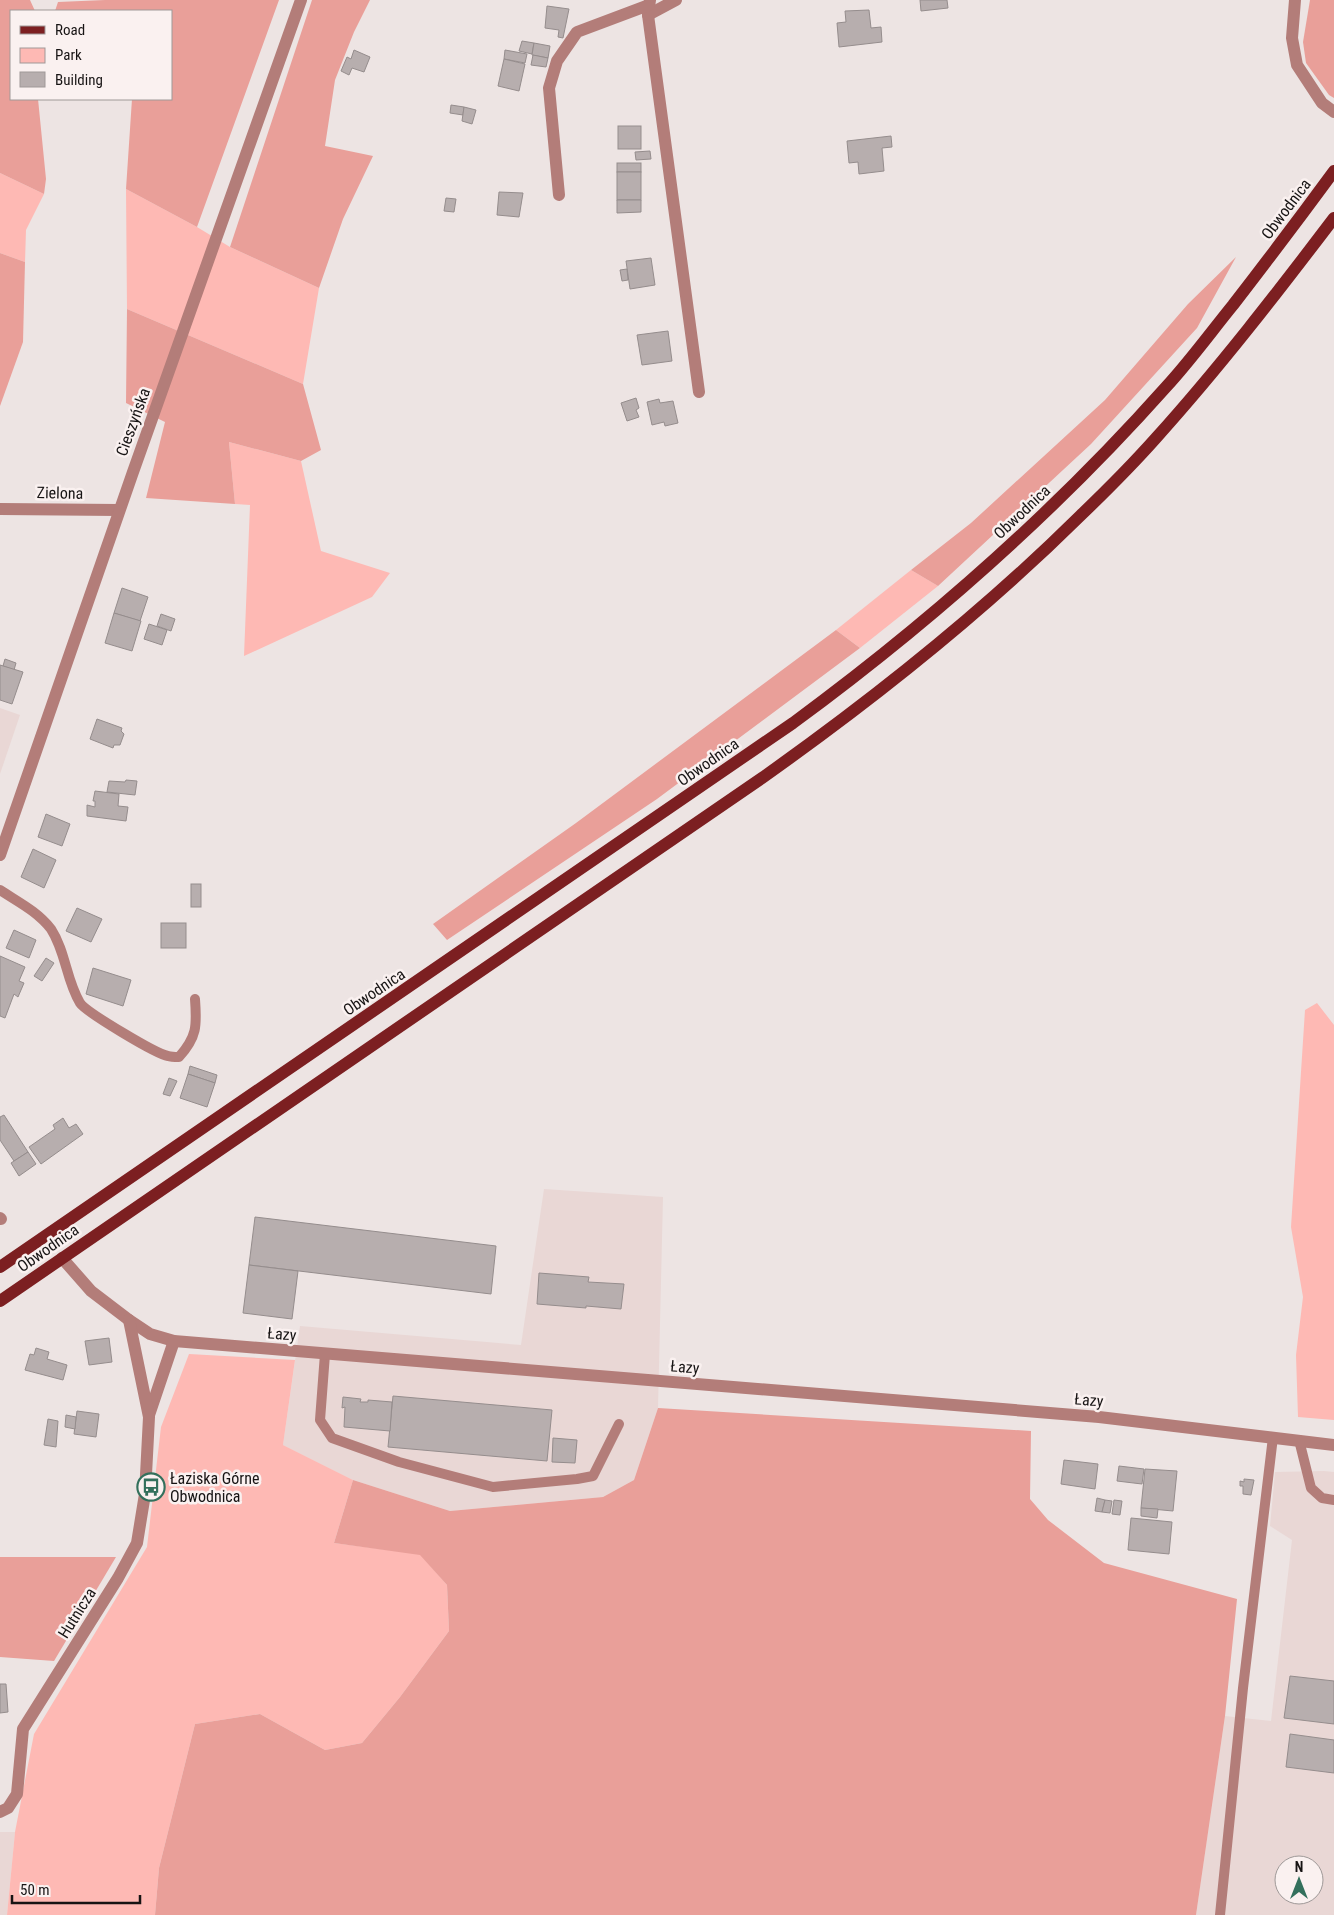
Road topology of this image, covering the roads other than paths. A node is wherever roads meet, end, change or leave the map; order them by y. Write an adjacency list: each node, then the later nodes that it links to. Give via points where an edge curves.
1 (301, 0): 11 (street, Cieszyńska)
2 (676, 0): 4 (street)
3 (1295, 0): 5 (street, via 1292,38 1297,65 1322,103)
4 (649, 6): 7 (street, via 577,32 557,61 549,88); 9 (street)
5 (1334, 112)
6 (1334, 171): 16 (main road, Obwodnica, via 1168,386 1030,528 898,643 793,723)
7 (559, 195)
8 (1334, 218): 15 (main road, Obwodnica, via 1236,346 1155,440 1046,550 930,651 762,778)
9 (699, 392)
10 (0, 509): 11 (street, Zielona)
11 (119, 510): 12 (street, Cieszyńska)
12 (0, 855)
13 (0, 890): 14 (lane, via 28,906 50,929 64,956 81,1005 130,1037 167,1056 179,1057 190,1045 197,1024)
14 (195, 999)
15 (62, 1258): 17 (main road, Obwodnica); 18 (street, Łazy, via 91,1291)
16 (0, 1267)
17 (0, 1302)
18 (129, 1320): 19 (street, Łazy, via 150,1334); 21 (street)
19 (174, 1341): 20 (street, Łazy); 21 (street)
20 (325, 1354): 22 (lane, via 320,1420 332,1438 399,1462 493,1487 593,1476); 23 (street, Łazy, via 1090,1417)
21 (148, 1418): 27 (street, Hutnicza, via 145,1494 136,1543 118,1578 23,1729 17,1794 8,1808)
22 (619, 1424)
23 (1274, 1437): 24 (street, Łazy); 28 (lane, via 1243,1688)
24 (1299, 1440): 25 (street, Łazy); 26 (lane, via 1311,1488 1322,1498)
25 (1334, 1445)
26 (1334, 1500)
27 (0, 1812)
28 (1220, 1915)

